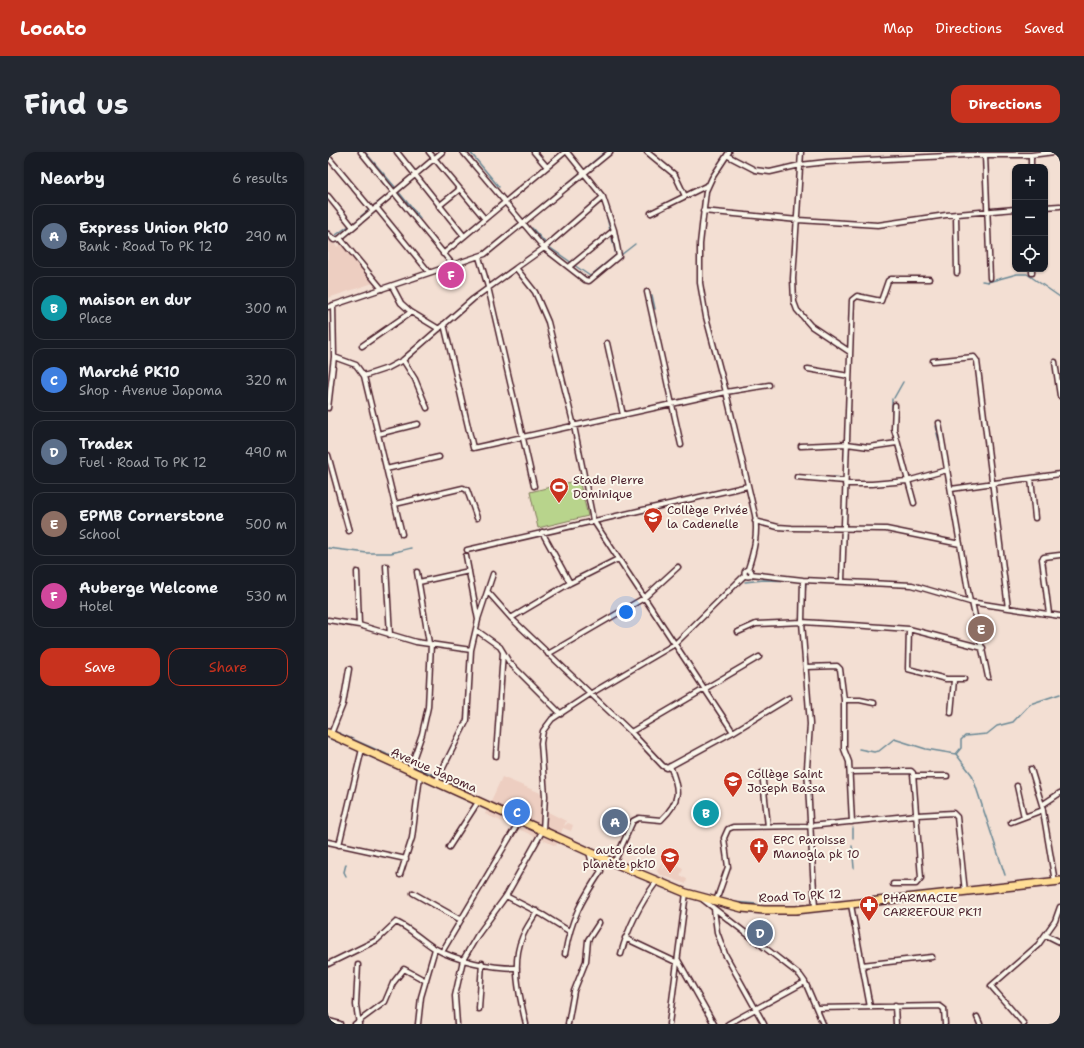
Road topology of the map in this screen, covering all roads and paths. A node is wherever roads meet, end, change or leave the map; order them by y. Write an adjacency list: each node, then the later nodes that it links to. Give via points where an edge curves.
1 (361, 152): 24 (street)
2 (397, 152): 20 (street)
3 (429, 152): 16 (street)
4 (442, 152): 16 (street)
5 (463, 152): 28 (street)
6 (534, 152): 19 (street)
7 (566, 152): 19 (street); 21 (street)
8 (610, 152): 21 (street)
9 (647, 152): 26 (street, via 675,175)
10 (801, 152): 18 (street)
11 (1054, 152): 13 (street)
12 (728, 154): 18 (street, via 762,172); 22 (street)
13 (1031, 154): 14 (street); 17 (street)
14 (985, 155): 18 (street, via 852,160); 35 (street)
15 (328, 157): 34 (street)
16 (434, 158): 20 (street); 23 (street)
17 (1031, 164)
18 (800, 165): 40 (street)
19 (547, 167): 28 (street)
20 (414, 174): 24 (street); 29 (street)
21 (585, 174): 27 (street); 41 (street)
22 (708, 184): 26 (street); 36 (street)
23 (460, 189): 29 (street); 39 (street)
24 (393, 192): 31 (street); 48 (street)
25 (328, 196): 42 (street)
26 (685, 196): 37 (street)
27 (603, 197): 43 (street); 47 (street)
28 (505, 202): 39 (street); 41 (street)
29 (439, 206): 45 (street)
30 (1060, 206): 32 (street)
31 (376, 207): 34 (street); 53 (street)
32 (1048, 207)
33 (1012, 209): 35 (street)
34 (372, 210): 42 (street)
35 (987, 210): 38 (street); 55 (street)
36 (703, 211): 40 (street); 78 (street, via 700,264 702,300)
37 (651, 213)
38 (956, 214): 40 (street, via 885,225); 54 (street)
39 (485, 219): 45 (street)
40 (798, 220): 68 (street, via 792,292 797,310 811,326)
41 (523, 225): 47 (street); 49 (street, via 493,250)
42 (353, 227): 46 (street)
43 (614, 230): 51 (street); 51 (street, via 619,254 617,258 587,281)
44 (328, 234): 46 (street, via 334,240)
45 (464, 236): 48 (street)
46 (340, 238): 59 (street)
47 (544, 248): 51 (street); 52 (street)
48 (443, 254): 50 (street)
49 (478, 257): 50 (street); 58 (street)
50 (453, 265): 53 (street)
51 (569, 267)
52 (516, 268): 58 (street); 87 (street, via 535,292 545,312)
53 (429, 272): 57 (street)
54 (957, 273)
55 (990, 278)
56 (929, 280): 68 (street, via 889,280 879,302 855,297 852,303)
57 (392, 286): 59 (street); 63 (street, via 401,303)
58 (488, 287): 64 (street); 89 (street)
59 (382, 289): 61 (street)
60 (647, 292): 80 (street)
61 (333, 305): 62 (street); 69 (street)
62 (328, 307)
63 (410, 312): 65 (street); 67 (street)
64 (444, 324): 65 (street); 89 (street, via 473,448)
65 (438, 329): 70 (street)
66 (607, 343): 84 (street)
67 (362, 346)
68 (850, 352): 75 (street)
69 (334, 357): 74 (street, via 356,365); 76 (street)
70 (403, 360): 74 (street); 83 (street, via 415,379)
71 (932, 361): 103 (street, via 974,357 977,360)
72 (1055, 362): 79 (street)
73 (808, 369): 75 (street)
74 (364, 376): 88 (street)
75 (849, 376): 91 (street)
76 (330, 380): 82 (street)
77 (770, 385): 78 (street)
78 (726, 392): 80 (street); 105 (street)
79 (1060, 396)
80 (672, 404): 84 (street); 92 (street)
81 (895, 405): 90 (street, via 894,429)
82 (328, 408)
83 (426, 408)
84 (623, 415): 87 (street)
85 (939, 423): 97 (street)
86 (418, 424): 88 (street)
87 (574, 426): 89 (street); 111 (street)
88 (378, 434): 96 (street)
89 (522, 437): 104 (street)
90 (897, 443): 91 (street, via 866,447); 101 (street)
91 (847, 444): 93 (street); 102 (street)
92 (681, 445)
93 (801, 446)
94 (328, 455): 114 (street)
95 (439, 457): 96 (street)
96 (386, 469): 108 (street)
97 (947, 470): 101 (street); 106 (street)
98 (1060, 474): 100 (street)
99 (797, 477): 102 (street)
100 (1031, 478): 103 (street); 110 (street)
101 (907, 481): 102 (street, via 872,484); 107 (street)
102 (845, 482): 113 (street)
103 (992, 483): 106 (street); 138 (street)
104 (534, 486)
105 (748, 486): 111 (street); 112 (street)
106 (951, 490): 117 (street)
107 (914, 503)
108 (395, 504): 109 (street, via 465,489); 116 (street)
109 (477, 518)
110 (1035, 518)
111 (593, 520): 115 (street); 121 (street)
112 (756, 521): 113 (street, via 778,526); 124 (street, via 755,545)
113 (844, 529): 117 (street, via 886,529); 132 (street)
114 (348, 531)
115 (542, 532): 118 (street); 134 (street)
116 (402, 534)
117 (960, 544): 137 (street)
118 (467, 550)
119 (1060, 555): 139 (street, via 1042,559)
120 (466, 556): 125 (street)
121 (618, 559): 134 (street); 136 (street)
122 (386, 566): 149 (street)
123 (678, 567): 136 (street)
124 (748, 569): 129 (street); 130 (street, via 744,571)
125 (469, 571): 133 (street); 143 (street)
126 (357, 572): 145 (street)
127 (417, 572): 133 (street)
128 (493, 574): 135 (street)
129 (751, 574): 130 (street); 131 (street)
130 (745, 575): 151 (street)
131 (803, 580): 132 (street); 144 (street)
132 (842, 581): 137 (street, via 912,585)
133 (419, 582): 150 (street)
134 (570, 583): 141 (street)
135 (488, 592): 141 (street); 143 (street)
136 (644, 598): 151 (street); 155 (street)
137 (971, 602): 138 (street); 152 (street)
138 (1008, 608): 139 (street)
139 (1049, 614): 140 (street)
140 (1060, 616)
141 (511, 618): 155 (street)
142 (328, 620): 145 (street)
143 (478, 620): 147 (street)
144 (802, 622): 146 (street); 148 (street, via 756,624); 157 (street)
145 (360, 625): 149 (street)
146 (908, 629): 152 (street); 161 (street, via 908,669)
147 (476, 630): 153 (street); 154 (street)
148 (738, 632)
149 (390, 635): 150 (street)
150 (430, 644): 153 (street); 176 (street, via 428,707 422,734)
151 (676, 644): 162 (street); 163 (street)
152 (983, 648): 159 (street)
153 (471, 650): 182 (street, via 467,720)
154 (503, 650): 168 (street, via 509,662); 173 (street)
155 (548, 654): 163 (street)
156 (759, 657): 162 (street)
157 (806, 666): 165 (street, via 839,667); 194 (street, via 810,724 807,768)
158 (349, 669): 171 (street, via 344,700)
159 (988, 677)
160 (964, 679): 161 (street)
161 (954, 680): 167 (street)
162 (705, 688): 169 (street); 170 (street)
163 (590, 694): 168 (street); 169 (street)
164 (789, 698): 170 (street)
165 (844, 700): 166 (street); 177 (street, via 844,749)
166 (874, 703)
167 (951, 713)
168 (561, 714): 195 (street, via 547,725 541,737 545,796)
169 (631, 732): 174 (street, via 663,766)
170 (733, 732): 174 (street)
171 (329, 734): 172 (main road, Avenue Japoma)
172 (362, 749): 176 (main road, Avenue Japoma); 197 (street)
173 (496, 756)
174 (670, 766): 201 (street, via 678,788 675,803 661,820 639,818 633,821)
175 (1031, 769): 186 (street)
176 (408, 771): 179 (main road, Avenue Japoma)
177 (850, 772): 180 (street, via 910,771); 190 (street)
178 (762, 773): 193 (street)
179 (420, 776): 182 (main road, Avenue Japoma); 200 (street, via 412,838)
180 (913, 776): 181 (street); 187 (street)
181 (947, 776)
182 (436, 782): 185 (main road, Avenue Japoma)
183 (1017, 786): 188 (street)
184 (1060, 793): 186 (street)
185 (478, 802): 189 (main road, Avenue Japoma); 198 (street)
186 (1042, 808): 188 (street); 204 (street)
187 (917, 815): 190 (street); 205 (street, via 920,880 916,884); 208 (street, via 953,813 958,817)
188 (1024, 817): 191 (street)
189 (520, 820): 192 (main road, Avenue Japoma); 215 (street)
190 (852, 822): 194 (street)
191 (1011, 822)
192 (531, 825): 195 (main road, Road To PK 12)
193 (768, 826): 194 (street); 210 (street, via 733,827 726,833 724,838 728,867)
194 (810, 826): 213 (street)
195 (543, 830): 199 (main road, Road To PK 12); 209 (street)
196 (328, 842): 197 (street)
197 (339, 845): 200 (street)
198 (449, 847)
199 (589, 852): 201 (main road, Road To PK 12); 217 (street, via 590,860 601,871 579,905)
200 (406, 859): 202 (street)
201 (614, 863): 203 (main road, Road To PK 12)
202 (400, 875)
203 (657, 881): 207 (main road, Road To PK 12); 219 (street, via 642,903)
204 (1058, 882): 208 (main road, Road To PK 12)
205 (893, 884)
206 (413, 893): 215 (street)
207 (686, 893): 210 (main road, Road To PK 12); 227 (street)
208 (966, 893): 211 (main road, Road To PK 12)
209 (506, 896): 214 (street); 226 (street)
210 (715, 905): 213 (main road, Road To PK 12, via 764,910); 234 (street, via 800,975); 237 (street, via 717,932 725,954)
211 (851, 905): 213 (main road, Road To PK 12); 231 (street)
212 (1060, 907): 218 (street)
213 (815, 908)
214 (537, 911): 217 (street); 232 (street, via 521,939)
215 (461, 920): 222 (street)
216 (599, 923): 247 (street, via 588,940 586,961 574,991)
217 (570, 932): 223 (street)
218 (1046, 936): 220 (street); 256 (street, via 1020,963 991,986)
219 (625, 938): 224 (street); 227 (street)
220 (1060, 942)
221 (435, 949): 222 (street); 229 (street, via 396,922 377,940); 233 (street)
222 (442, 952): 226 (street)
223 (565, 954)
224 (621, 954)
225 (932, 957): 231 (street)
226 (463, 960): 228 (street); 245 (street, via 455,996)
227 (678, 961): 248 (street); 249 (street)
228 (482, 963): 232 (street); 239 (street)
229 (328, 964)
230 (358, 965): 242 (street)
231 (862, 965): 236 (street)
232 (517, 968): 246 (street)
233 (426, 981): 242 (street, via 404,969 394,982 385,1002); 244 (street)
234 (805, 982): 237 (street); 238 (street)
235 (895, 1006): 236 (street); 253 (street); 254 (street, via 940,1006 944,1009)
236 (870, 1007): 238 (street)
237 (756, 1008): 250 (street); 251 (street)
238 (817, 1008): 252 (street)
239 (478, 1009)
240 (977, 1017): 255 (street)
241 (329, 1021): 243 (street)
242 (358, 1023)
243 (340, 1024)
244 (418, 1024)
245 (457, 1024)
246 (526, 1024)
247 (568, 1024)
248 (669, 1024)
249 (714, 1024)
250 (728, 1024)
251 (764, 1024)
252 (823, 1024)
253 (896, 1024)
254 (945, 1024)
255 (980, 1024)
256 (1024, 1024)

